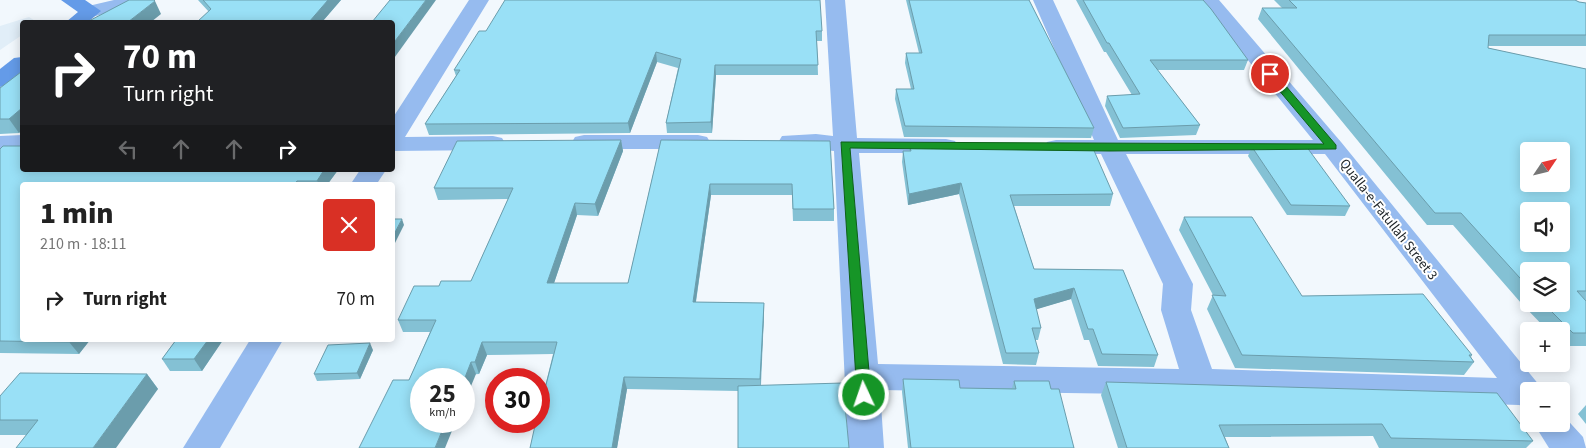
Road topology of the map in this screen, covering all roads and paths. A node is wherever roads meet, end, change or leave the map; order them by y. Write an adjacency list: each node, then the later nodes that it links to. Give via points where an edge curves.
1 (71, 0): 7 (main road)
2 (139, 0): 7 (street)
3 (479, 0): 10 (street)
4 (835, 0): 18 (street)
5 (1043, 0): 22 (street)
6 (1209, 0): 21 (street, Qualla-e-Fatullah Street 3)
7 (84, 17)
8 (20, 65): 9 (main road)
9 (0, 80)
10 (395, 133)
11 (766, 141): 18 (street, via 816,141)
12 (20, 142): 14 (street)
13 (717, 142): 16 (street)
14 (0, 143)
15 (520, 143): 17 (street)
16 (560, 143)
17 (395, 144)
18 (844, 145): 19 (street); 24 (street)
19 (972, 146)
20 (1031, 147): 22 (street)
21 (1332, 147): 22 (street); 26 (street, Qualla-e-Fatullah Street 3)
22 (1110, 148): 25 (street, via 1178,284 1176,310)
23 (267, 342): 29 (street)
24 (863, 377): 25 (street); 30 (street)
25 (1200, 382): 27 (street)
26 (1520, 384)
27 (1520, 393)
28 (1557, 432): 31 (street)
29 (201, 448)
30 (866, 448)
31 (1570, 448)

